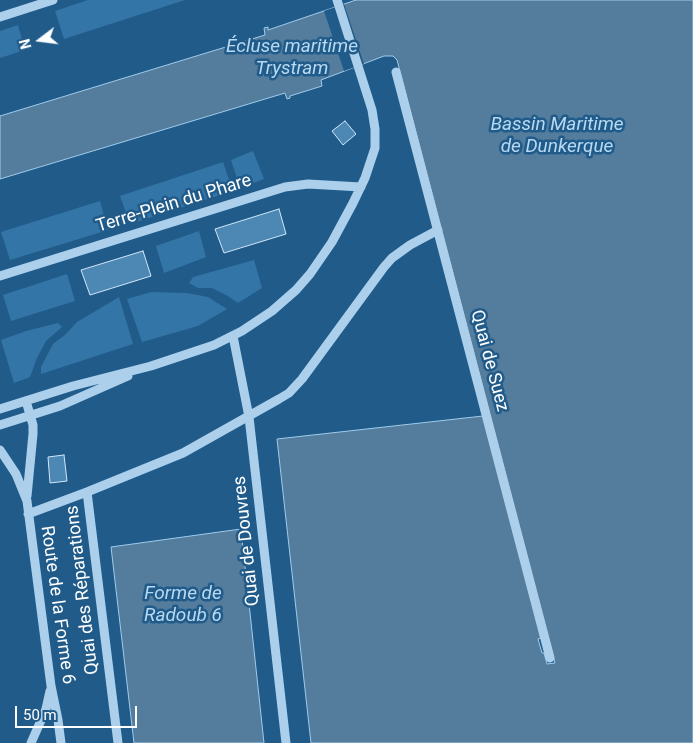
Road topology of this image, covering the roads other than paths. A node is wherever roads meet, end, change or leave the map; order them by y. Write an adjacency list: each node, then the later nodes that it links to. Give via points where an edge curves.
1 (53, 0): 3 (street)
2 (337, 0): 5 (street, via 374,120 372,158)
3 (0, 17)
4 (396, 72): 6 (street, Quai de Suez)
5 (361, 187): 7 (street, Terre-Plein du Phare, via 308,184 285,187); 8 (street, via 332,242 303,282 272,311)
6 (438, 230): 13 (street, via 392,258 296,386); 19 (street, Quai de Suez)
7 (0, 276)
8 (233, 336): 9 (street); 13 (street, Quai de Douvres)
9 (151, 366): 10 (street); 12 (street)
10 (26, 401): 11 (street); 12 (street, Route de la Forme 6)
11 (0, 409)
12 (30, 416): 14 (street); 17 (street, Route de la Forme 6, via 33,439)
13 (249, 417): 16 (street, via 183,453); 24 (street, Quai de Douvres)
14 (0, 425)
15 (0, 450): 17 (street, Route de la Forme 6, via 16,474)
16 (87, 492): 18 (street); 23 (street, Quai des Réparations)
17 (27, 501): 18 (street, Route de la Forme 6)
18 (28, 514): 20 (street, Route de la Forme 6)
19 (550, 658)
20 (51, 686): 21 (street, via 46,708); 22 (street, Route de la Forme 6)
21 (31, 743)
22 (61, 743)
23 (118, 743)
24 (286, 743)

